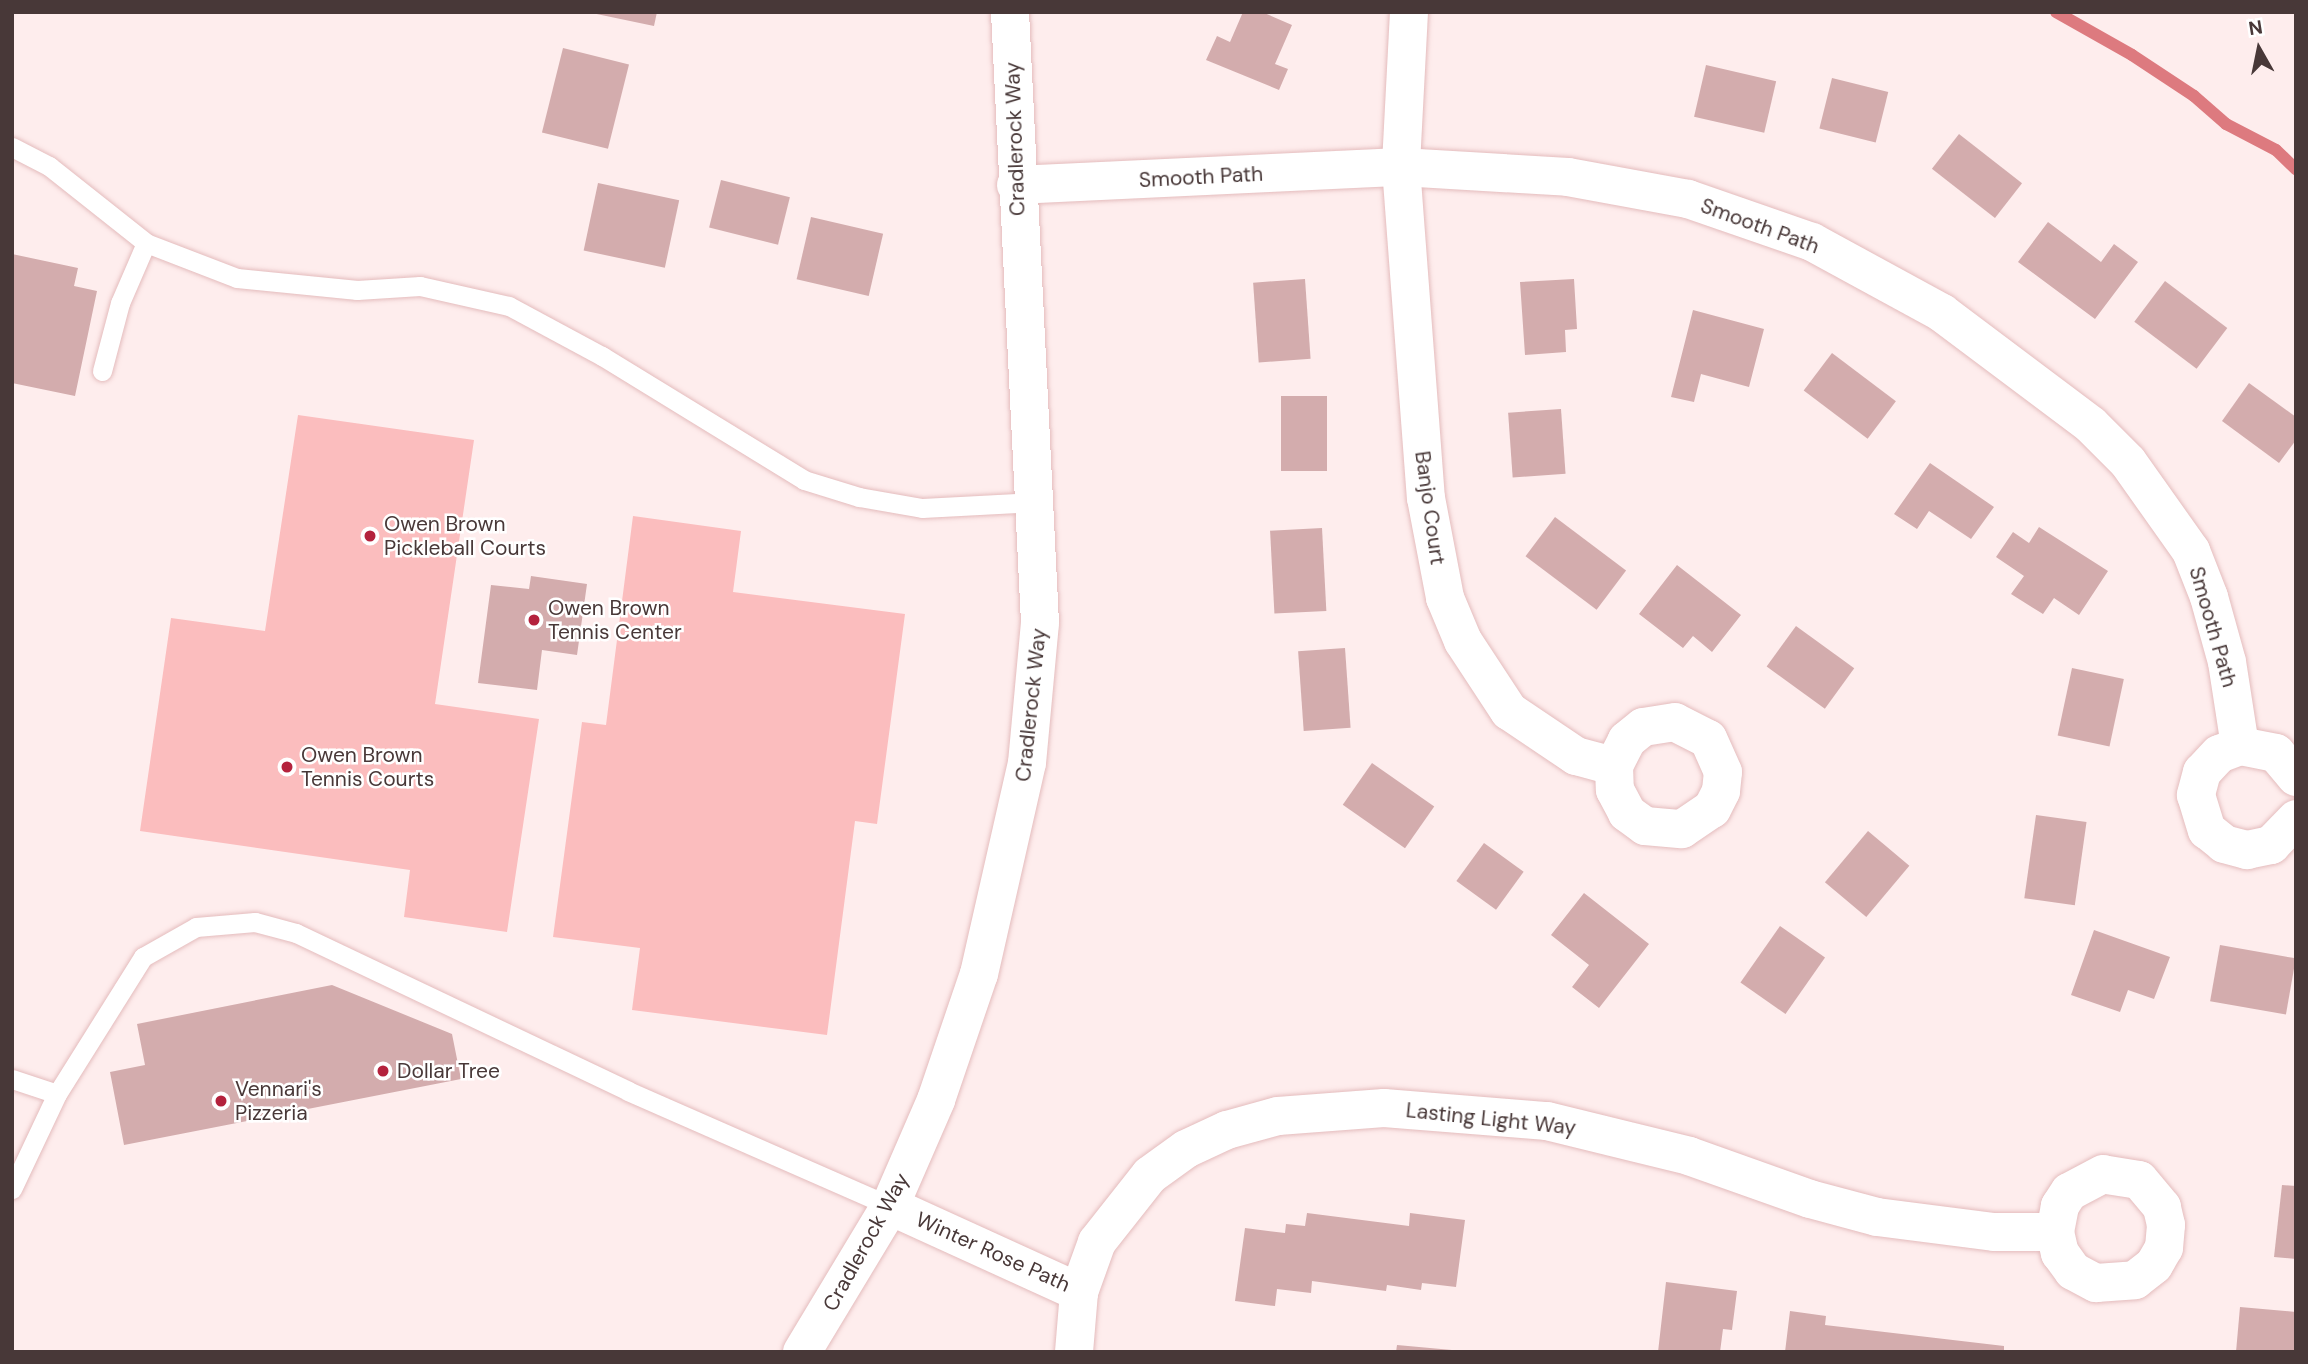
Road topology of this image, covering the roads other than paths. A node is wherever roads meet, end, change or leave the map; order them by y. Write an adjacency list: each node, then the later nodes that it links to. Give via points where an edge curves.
1 (1010, 12): 5 (street, Cradlerock Way)
2 (1409, 12): 4 (street, Banjo Court)
3 (12, 147): 6 (lane, via 49,166)
4 (1401, 167): 5 (street, Smooth Path); 9 (street, Smooth Path, via 1568,177 1688,200 1812,242 1942,313 2091,425 2160,502 2191,551 2209,597 2227,662); 10 (street, Banjo Court, via 1426,498 1445,598 1463,641 1510,711 1576,756)
5 (1016, 185): 8 (street, Cradlerock Way)
6 (146, 243): 7 (lane, via 120,303); 8 (lane, via 237,278 357,290 420,286 509,306 602,356 804,480 859,497 922,508)
7 (102, 371)
8 (1036, 502): 16 (street, Cradlerock Way, via 1040,623 1027,763 1008,862 975,986 936,1100)
9 (2240, 746): 11 (street, via 2276,753); 12 (street, via 2219,754 2202,772 2196,795 2207,830 2224,844 2247,850 2271,845)
10 (1614, 766)
11 (2296, 777)
12 (2296, 819)
13 (12, 1079): 14 (lane)
14 (57, 1094): 15 (lane); 16 (lane, via 143,957 195,927 255,922 296,933 628,1091)
15 (12, 1189)
16 (890, 1206): 18 (street, Winter Rose Path); 19 (street, Cradlerock Way)
17 (2054, 1232): 18 (street, Lasting Light Way, via 1994,1232 1877,1217 1667,1150 1548,1121 1384,1108 1334,1109 1278,1116 1227,1130 1177,1155 1150,1175 1117,1214 1097,1242)
18 (1079, 1292): 20 (street, Winter Rose Path)
19 (802, 1352)
20 (1074, 1352)

